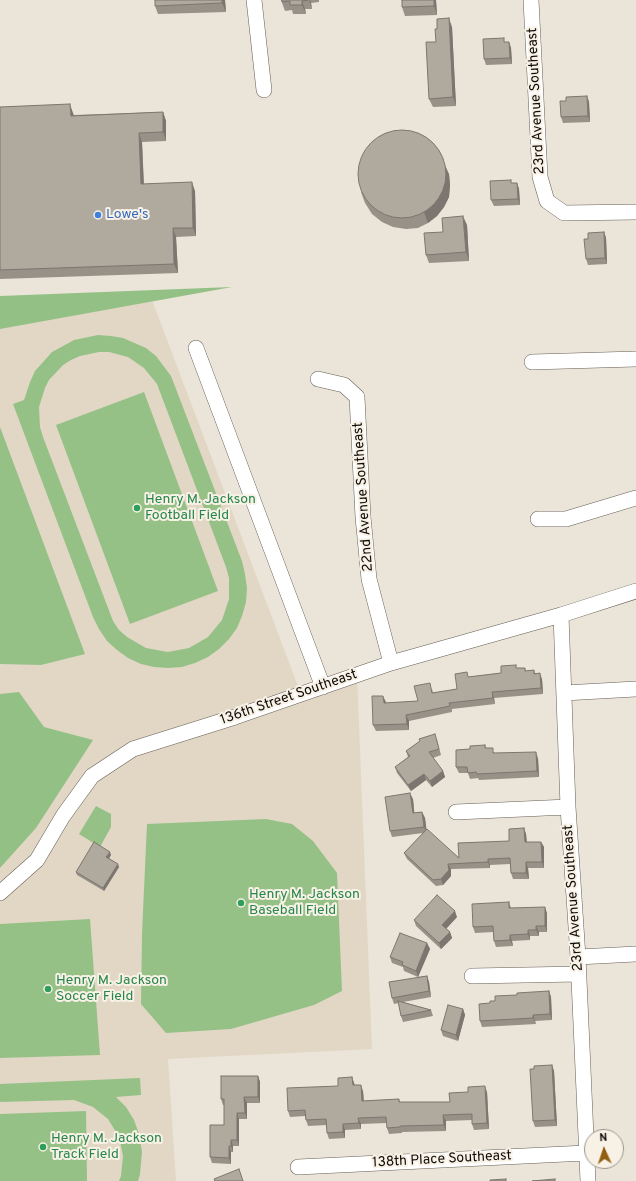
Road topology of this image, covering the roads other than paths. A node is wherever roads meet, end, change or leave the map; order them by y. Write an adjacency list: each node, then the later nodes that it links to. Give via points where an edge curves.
1 (254, 0): 3 (street)
2 (531, 0): 4 (street, 23rd Avenue Southeast, via 540,177 547,201 564,213)
3 (264, 90)
4 (636, 212)
5 (196, 348): 14 (street)
6 (636, 359): 7 (street)
7 (532, 362)
8 (318, 379): 13 (street, 22nd Avenue Southeast, via 344,385 357,396 369,579)
9 (636, 498): 10 (street, via 566,519)
10 (538, 519)
11 (636, 591): 12 (street, 136th Street Southeast)
12 (561, 615): 13 (street, 136th Street Southeast); 16 (street, 23rd Avenue Southeast)
13 (391, 664): 14 (street, 136th Street Southeast)
14 (323, 687): 19 (street, 136th Street Southeast, via 133,749 92,776 63,816 37,860)
15 (636, 689): 16 (street)
16 (564, 694): 17 (street, 23rd Avenue Southeast)
17 (568, 807): 18 (street); 21 (street, 23rd Avenue Southeast)
18 (456, 812)
19 (0, 893)
20 (636, 954): 21 (street)
21 (578, 957): 22 (street, 23rd Avenue Southeast)
22 (579, 974): 23 (street); 24 (street, 23rd Avenue Southeast)
23 (472, 976)
24 (585, 1129)
25 (584, 1154): 26 (street, 138th Place Southeast)
26 (298, 1167)
27 (587, 1169): 28 (street, 23rd Avenue Southeast)
28 (588, 1181)

